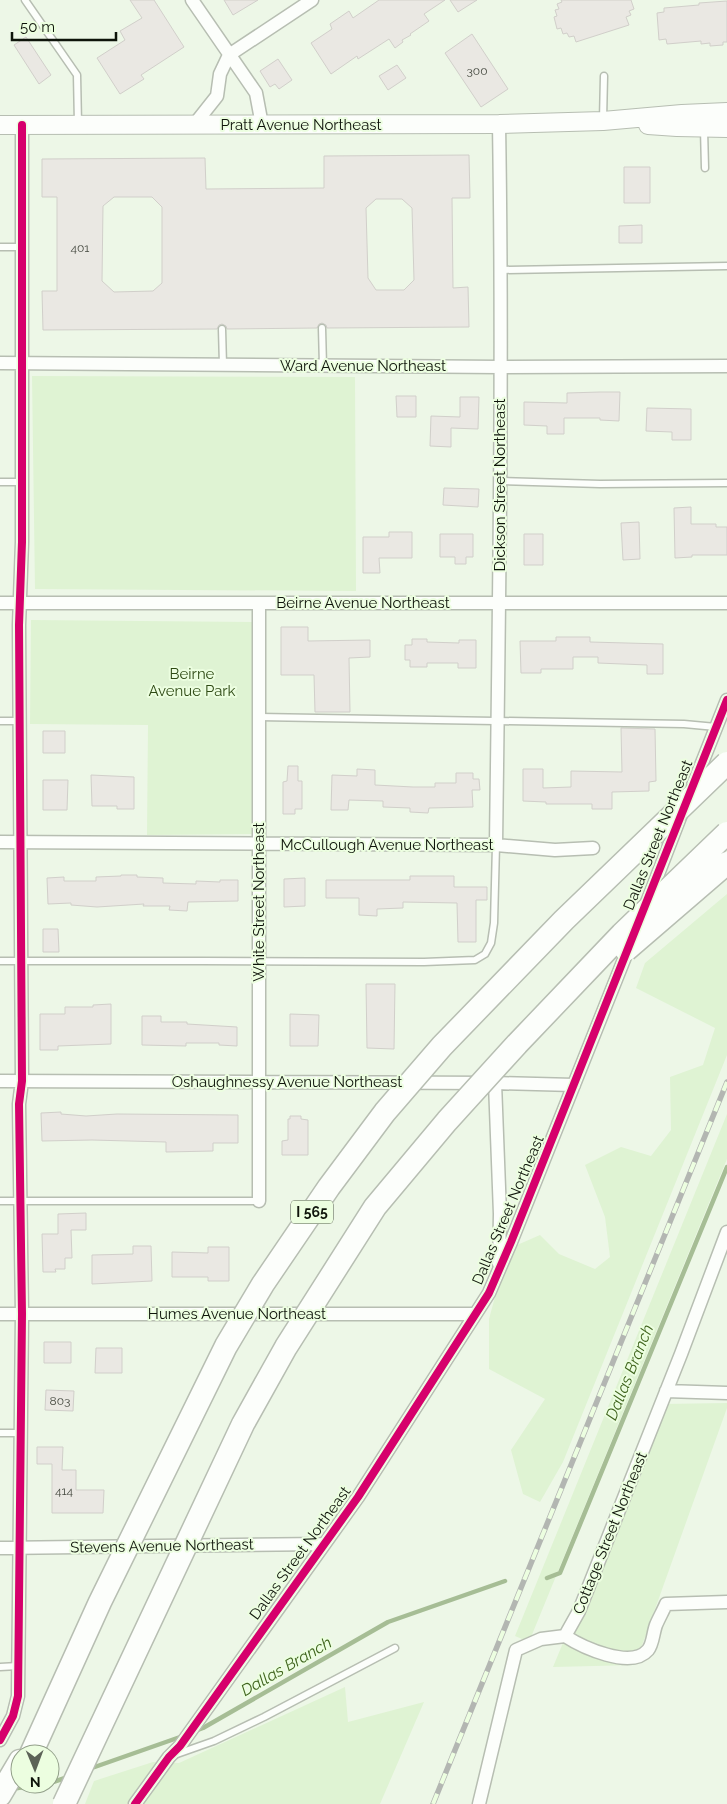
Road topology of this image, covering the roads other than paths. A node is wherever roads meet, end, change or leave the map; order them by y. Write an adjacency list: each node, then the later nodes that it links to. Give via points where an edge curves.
1 (25, 0): 13 (lane, via 77,75)
2 (192, 0): 4 (street)
3 (312, 0): 4 (street)
4 (229, 55): 8 (street, via 220,74 217,96); 9 (street, via 256,94)
5 (604, 76): 7 (lane)
6 (727, 112): 7 (main road, Pratt Avenue Northeast)
7 (603, 121): 10 (main road, Pratt Avenue Northeast); 14 (main road, Pratt Avenue Northeast)
8 (194, 124): 9 (main road, Pratt Avenue Northeast); 13 (main road, Pratt Avenue Northeast)
9 (262, 124): 10 (main road, Pratt Avenue Northeast)
10 (499, 124): 20 (street, Dickson Street Northeast)
11 (0, 125): 12 (main road, Pratt Avenue Northeast)
12 (22, 125): 13 (main road, Pratt Avenue Northeast); 18 (street)
13 (78, 125)
14 (704, 128): 15 (main road, Pratt Avenue Northeast); 16 (lane)
15 (727, 128)
16 (705, 168)
17 (0, 247): 18 (lane)
18 (22, 247): 24 (street)
19 (727, 266): 20 (lane)
20 (501, 270): 28 (street, Dickson Street Northeast)
21 (322, 328): 26 (lane)
22 (222, 329): 25 (lane)
23 (0, 363): 24 (street, Ward Avenue Northeast)
24 (22, 364): 25 (street, Ward Avenue Northeast); 31 (street)
25 (223, 365): 26 (street, Ward Avenue Northeast)
26 (323, 366): 28 (street, Ward Avenue Northeast)
27 (727, 366): 28 (street, Ward Avenue Northeast)
28 (500, 367): 29 (street, Dickson Street Northeast)
29 (501, 481): 32 (lane); 36 (street, Dickson Street Northeast)
30 (0, 482): 31 (lane)
31 (22, 482): 34 (street)
32 (727, 483)
33 (0, 603): 34 (street, Beirne Avenue Northeast)
34 (20, 603): 35 (street, Beirne Avenue Northeast); 41 (street)
35 (259, 603): 36 (street, Beirne Avenue Northeast); 39 (street, White Street Northeast)
36 (499, 603): 37 (street, Beirne Avenue Northeast); 42 (street, Dickson Street Northeast)
37 (727, 603)
38 (727, 700): 43 (street, Dallas Street Northeast)
39 (259, 717): 42 (lane); 48 (street, White Street Northeast)
40 (0, 721): 41 (lane)
41 (20, 721): 47 (street)
42 (498, 721): 43 (lane); 49 (street, Dickson Street Northeast)
43 (716, 727): 60 (street, Dallas Street Northeast)
44 (727, 764): 81 (highway, I 565, bridge, via 564,920 442,1046 385,1112 329,1187 263,1284 226,1346)
45 (727, 833): 55 (highway, bridge, via 622,934)
46 (0, 842): 47 (street, McCullough Avenue Northeast)
47 (20, 842): 48 (street, McCullough Avenue Northeast); 54 (street)
48 (259, 844): 49 (street, McCullough Avenue Northeast); 52 (street, White Street Northeast)
49 (496, 845): 50 (street, McCullough Avenue Northeast, via 555,850); 52 (lane, via 491,943 485,954 475,960)
50 (593, 848)
51 (727, 863): 55 (highway, bridge)
52 (260, 961): 54 (lane); 58 (street, White Street Northeast)
53 (0, 962): 54 (lane)
54 (21, 962): 56 (street)
55 (517, 1044): 88 (highway, bridge, via 375,1207 286,1346 243,1424)
56 (22, 1080): 57 (street, Oshaughnessy Avenue Northeast); 58 (street, Oshaughnessy Avenue Northeast); 62 (street, via 19,1104)
57 (0, 1081)
58 (260, 1082): 59 (street, Oshaughnessy Avenue Northeast); 63 (street, White Street Northeast)
59 (495, 1083): 60 (street, Oshaughnessy Avenue Northeast); 65 (street)
60 (574, 1085): 65 (street, Dallas Street Northeast)
61 (0, 1201): 62 (lane)
62 (20, 1201): 63 (lane); 67 (street)
63 (259, 1201)
64 (727, 1232): 69 (street, Cottage Street Northeast)
65 (499, 1269): 68 (street, Dallas Street Northeast, via 489,1293)
66 (0, 1314): 67 (street, Humes Avenue Northeast)
67 (22, 1314): 68 (street, Humes Avenue Northeast); 72 (street)
68 (474, 1314): 73 (street, Dallas Street Northeast, via 358,1497)
69 (666, 1391): 70 (street); 77 (street, Cottage Street Northeast, via 579,1611)
70 (727, 1393)
71 (0, 1433): 72 (lane)
72 (21, 1433): 75 (street)
73 (323, 1544): 75 (street, Stevens Avenue Northeast); 85 (street, Dallas Street Northeast)
74 (0, 1548): 75 (street, Stevens Avenue Northeast)
75 (19, 1548): 79 (street)
76 (727, 1602): 77 (street, via 666,1604 650,1646 646,1652 632,1658 616,1657 580,1646)
77 (565, 1636): 90 (street, via 541,1638 516,1650)
78 (395, 1648): 85 (lane, via 248,1725)
79 (18, 1666): 80 (lane); 82 (street, via 18,1696 13,1716)
80 (0, 1667)
81 (56, 1698): 83 (highway, bridge); 84 (highway, I 565, bridge)
82 (0, 1740)
83 (30, 1744)
84 (35, 1744)
85 (169, 1757): 89 (street, Dallas Street Northeast)
86 (10, 1778): 87 (highway)
87 (0, 1795)
88 (65, 1804)
89 (135, 1804)
90 (479, 1804)

